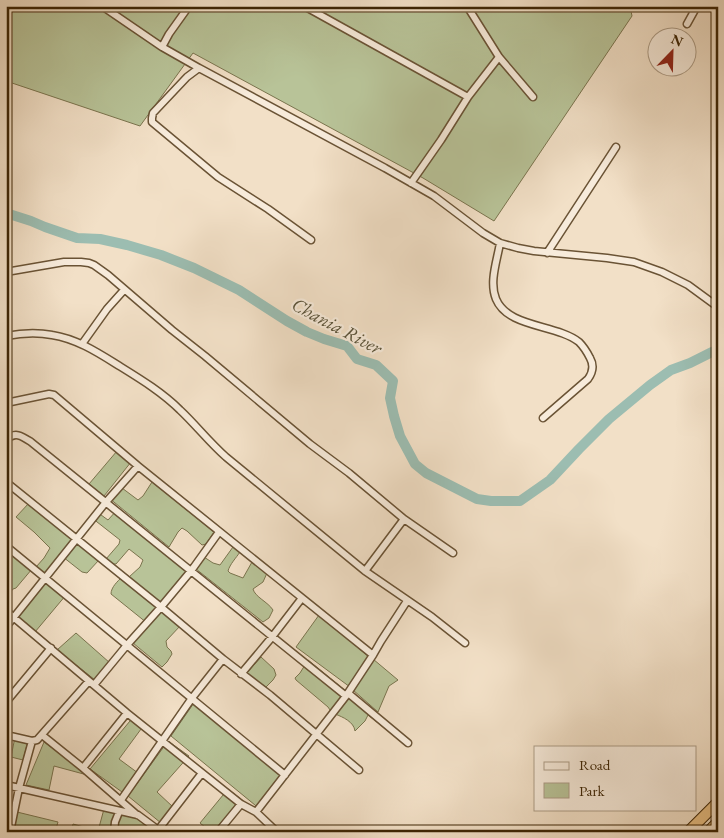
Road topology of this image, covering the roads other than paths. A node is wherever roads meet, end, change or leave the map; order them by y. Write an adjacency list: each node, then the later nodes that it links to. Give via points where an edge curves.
1 (102, 6): 7 (street)
2 (189, 6): 7 (street)
3 (304, 6): 10 (street)
4 (467, 6): 8 (street)
5 (697, 6): 6 (street)
6 (687, 24)
7 (162, 47): 9 (street)
8 (499, 57): 10 (street); 11 (street)
9 (199, 68): 13 (street); 14 (street, via 153,113 152,122 218,177)
10 (468, 97): 13 (street)
11 (534, 97)
12 (616, 147): 16 (street)
13 (411, 183): 15 (street)
14 (310, 240)
15 (500, 243): 16 (street); 23 (street, via 493,285 501,308 509,315 572,338 580,343 592,361 588,379)
16 (547, 253): 19 (street, via 634,262 688,285)
17 (6, 272): 18 (street, via 64,262 88,263 99,268)
18 (124, 290): 21 (street); 28 (street)
19 (718, 307)
20 (6, 336): 21 (street, via 52,335)
21 (82, 344): 34 (street, via 166,397 226,457)
22 (6, 403): 25 (street, via 54,394)
23 (543, 418)
24 (6, 440): 27 (street, via 14,434 24,437)
25 (138, 466): 27 (street); 29 (street)
26 (6, 482): 30 (street)
27 (106, 502): 30 (street); 33 (street)
28 (404, 519): 32 (street); 34 (street)
29 (219, 532): 33 (street); 36 (street)
30 (76, 540): 35 (street); 38 (street)
31 (6, 546): 35 (street)
32 (453, 553)
33 (191, 571): 38 (street); 41 (street)
34 (366, 571): 37 (street)
35 (45, 578): 39 (street); 43 (street)
36 (302, 598): 41 (street); 45 (street)
37 (407, 601): 42 (street); 45 (street)
38 (162, 607): 43 (street); 46 (street)
39 (9, 613): 40 (street); 44 (street)
40 (6, 627)
41 (272, 637): 47 (street); 49 (street)
42 (465, 643)
43 (127, 645): 48 (street); 50 (street)
44 (51, 648): 48 (street); 51 (street)
45 (373, 655): 49 (street)
46 (223, 659): 47 (street); 50 (street)
47 (241, 674): 53 (street)
48 (91, 683): 52 (street); 55 (street)
49 (347, 694): 53 (street); 58 (street)
50 (192, 698): 56 (street); 62 (street)
51 (6, 702)
52 (127, 713): 56 (street); 59 (street)
53 (316, 734): 60 (street); 62 (street)
54 (6, 735): 57 (street)
55 (42, 735): 57 (street); 59 (street)
56 (162, 741): 61 (street); 65 (street)
57 (32, 742): 64 (street)
58 (408, 743)
59 (83, 768): 65 (street)
60 (359, 770)
61 (202, 773): 67 (street); 72 (street)
62 (285, 775): 69 (street)
63 (6, 785): 64 (street)
64 (19, 788): 68 (street); 73 (street)
65 (121, 800): 70 (street)
66 (718, 802): 77 (highway)
67 (241, 804): 69 (street); 75 (street)
68 (119, 812): 70 (street); 74 (street)
69 (256, 812): 76 (street)
70 (138, 815): 72 (street)
71 (718, 822): 78 (highway)
72 (159, 831)
73 (10, 832)
74 (114, 832)
75 (218, 832)
76 (278, 832)
77 (688, 832)
78 (708, 832)

